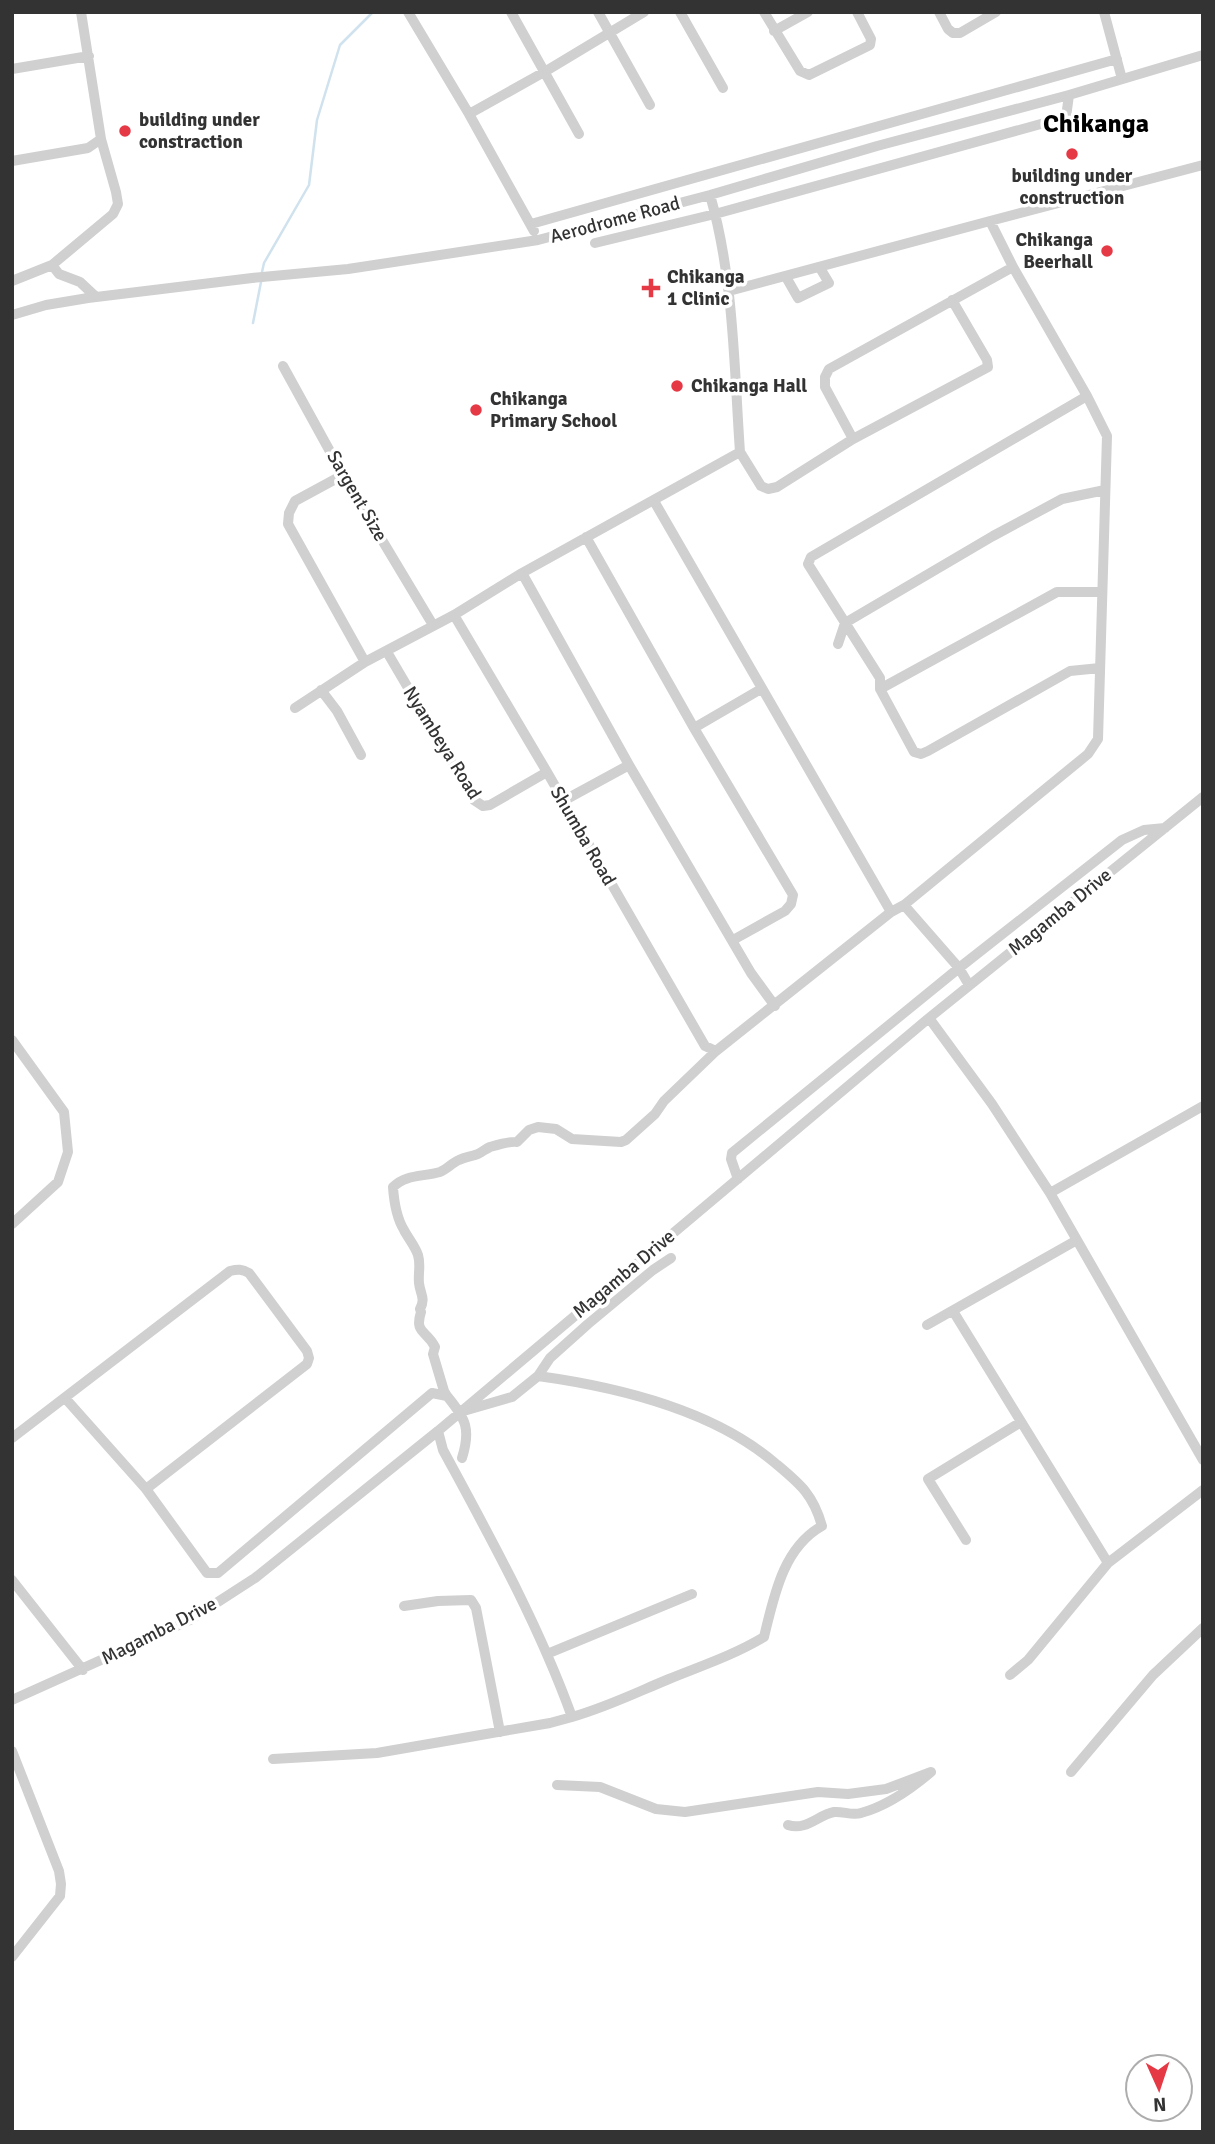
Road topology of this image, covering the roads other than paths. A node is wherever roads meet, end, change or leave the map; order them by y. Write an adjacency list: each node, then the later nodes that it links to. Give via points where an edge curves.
1 (81, 12): 16 (street)
2 (408, 12): 25 (street)
3 (511, 12): 19 (street)
4 (598, 12): 14 (street)
5 (644, 12): 14 (street)
6 (680, 12): 22 (street)
7 (764, 12): 13 (street)
8 (808, 12): 13 (street)
9 (857, 12): 13 (street, via 870,45 809,75 800,71)
10 (939, 12): 11 (street, via 953,33)
11 (996, 12)
12 (1104, 12): 17 (street)
13 (774, 31)
14 (608, 32): 19 (street); 24 (street)
15 (1203, 55): 21 (street, Aerodrome Road)
16 (89, 56): 18 (street); 27 (street)
17 (1116, 59): 20 (street); 21 (street)
18 (12, 69)
19 (546, 71): 25 (street); 26 (street)
20 (1047, 79): 23 (street); 33 (street)
21 (1122, 79): 23 (street, Aerodrome Road)
22 (723, 88)
23 (1066, 95): 30 (street, Aerodrome Road); 31 (street, via 1066,117)
24 (650, 105)
25 (469, 114): 33 (street)
26 (579, 134)
27 (100, 139): 28 (street, via 89,148); 36 (street, via 118,204 113,215)
28 (12, 161)
29 (1203, 164): 32 (street)
30 (710, 195): 31 (street); 34 (street, Aerodrome Road)
31 (715, 214): 35 (street); 41 (street)
32 (990, 221): 37 (street); 38 (street)
33 (531, 224): 34 (street)
34 (537, 240): 42 (street, Aerodrome Road, via 348,269)
35 (596, 243)
36 (51, 265): 40 (street); 42 (street)
37 (1013, 267): 43 (street); 46 (street)
38 (820, 268): 39 (street); 39 (street, via 830,283 799,298)
39 (786, 277): 41 (street)
40 (12, 281)
41 (729, 291): 48 (street)
42 (96, 297): 44 (street, Aerodrome Road)
43 (952, 300): 47 (street, via 829,369 825,387); 47 (street, via 988,367)
44 (12, 314)
45 (283, 366): 49 (street, Sargent Size)
46 (1087, 396): 50 (street, via 1107,436); 56 (street, via 811,557 811,570)
47 (853, 439): 48 (street, via 768,489 761,486)
48 (740, 452): 51 (street)
49 (343, 475): 57 (street, Sargent Size); 60 (street, via 295,501 288,523)
50 (1105, 490): 54 (street); 56 (street, via 1062,499)
51 (654, 501): 52 (street); 62 (street)
52 (586, 537): 53 (street); 66 (street)
53 (522, 573): 55 (street); 68 (street)
54 (1102, 592): 61 (street); 63 (street, via 1057,592)
55 (454, 615): 57 (street); 69 (street, Shumba Road)
56 (845, 622): 58 (street); 63 (street, via 880,678)
57 (433, 625): 59 (street)
58 (838, 644)
59 (387, 652): 60 (street); 69 (street, Nyambeya Road, via 474,800 490,806)
60 (365, 662): 64 (street)
61 (1100, 668): 63 (street, via 1070,671 922,754 914,752); 73 (street, via 1098,739 1088,754)
62 (761, 689): 66 (street); 74 (street)
63 (880, 689)
64 (321, 690): 65 (street); 67 (street)
65 (295, 708)
66 (694, 729): 75 (street, via 793,895 785,911)
67 (361, 755)
68 (629, 765): 71 (street); 75 (street)
69 (547, 772): 71 (street, Shumba Road)
70 (1203, 797): 72 (street, Magamba Drive)
71 (562, 801): 81 (street, Shumba Road, via 705,1046)
72 (1165, 828): 76 (street, via 1144,830 1122,840); 77 (street, Magamba Drive)
73 (904, 905): 74 (street); 76 (street)
74 (891, 912): 78 (street)
75 (733, 940): 78 (street)
76 (959, 968): 77 (street); 83 (street, via 732,1153)
77 (969, 985): 79 (street, Magamba Drive)
78 (775, 1006): 81 (street)
79 (929, 1018): 83 (street, Magamba Drive); 84 (street)
80 (12, 1040): 85 (street, via 64,1112 68,1152 58,1182)
81 (716, 1051): 91 (street, via 640,1129 621,1142 572,1139 556,1129 538,1127 517,1142 470,1155 443,1171 407,1177 393,1187 393,1203 420,1264 424,1302 419,1329 435,1347 433,1354)
82 (1203, 1106): 84 (street)
83 (738, 1178): 93 (street, Magamba Drive)
84 (1050, 1193): 86 (street)
85 (12, 1224)
86 (1077, 1240): 88 (street); 98 (street)
87 (671, 1258): 90 (street, via 579,1332)
88 (953, 1311): 89 (street); 94 (street)
89 (927, 1325)
90 (538, 1376): 93 (street, via 512,1398); 111 (street, via 580,1381 702,1417 753,1444 803,1486 822,1526 793,1553 776,1587 764,1637 728,1657)
91 (447, 1396): 93 (street); 99 (street, via 432,1393 218,1573 207,1573)
92 (65, 1398): 96 (street); 99 (street); 99 (street, via 230,1271 249,1273 307,1351 307,1364)
93 (460, 1412): 95 (street, Magamba Drive); 97 (street, via 468,1433)
94 (1021, 1422): 101 (street, via 929,1479); 102 (street)
95 (438, 1431): 107 (street, via 443,1450); 108 (street, Magamba Drive, via 255,1578 190,1620)
96 (12, 1438)
97 (462, 1458)
98 (1203, 1460)
99 (146, 1489)
100 (1203, 1490): 102 (street)
101 (966, 1541)
102 (1108, 1563): 109 (street, via 1028,1660)
103 (12, 1580): 108 (street)
104 (692, 1594): 107 (street)
105 (404, 1606): 112 (street, via 471,1600)
106 (1203, 1628): 115 (street, via 1153,1675)
107 (547, 1654): 111 (street)
108 (82, 1670): 110 (street, Magamba Drive)
109 (1010, 1675)
110 (12, 1700)
111 (572, 1717): 112 (street)
112 (500, 1732): 114 (street, via 377,1753)
113 (12, 1751): 118 (street, via 61,1884 60,1896)
114 (273, 1759)
115 (1071, 1772)
116 (557, 1785): 117 (street, via 600,1787 656,1809 685,1812 818,1792 886,1789 931,1772 881,1806 859,1814 834,1812 804,1826)
117 (788, 1825)
118 (12, 1957)

